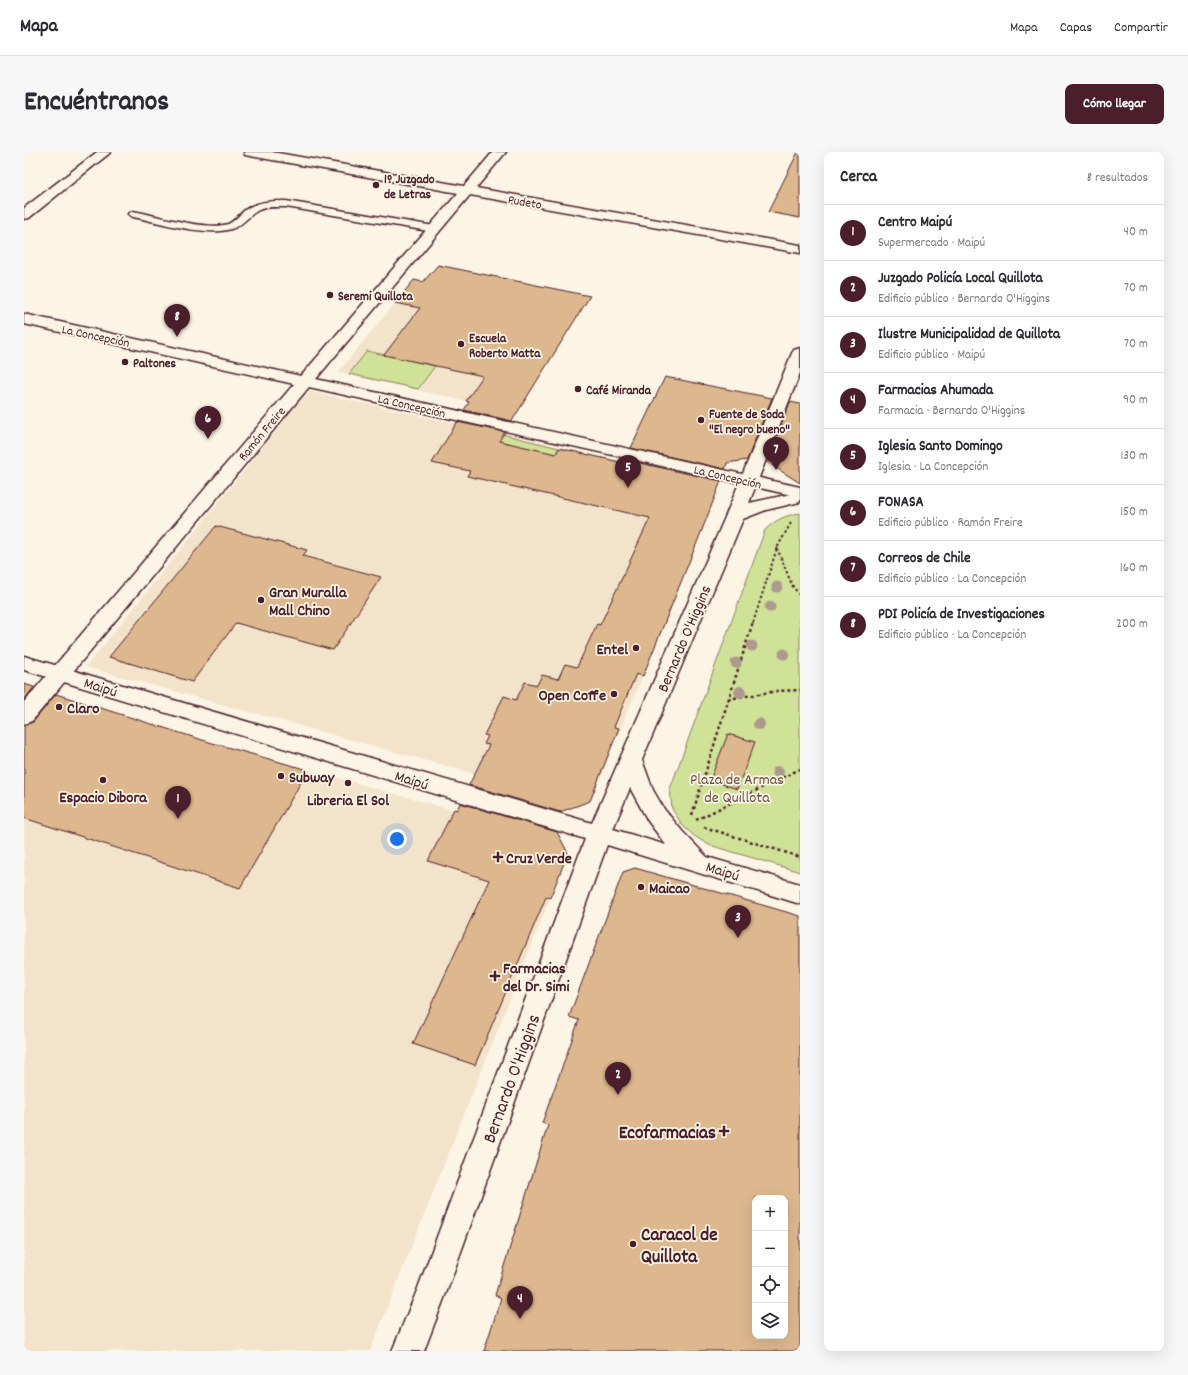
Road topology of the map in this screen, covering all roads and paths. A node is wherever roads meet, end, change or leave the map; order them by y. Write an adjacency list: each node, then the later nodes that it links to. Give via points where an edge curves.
1 (105, 152): 6 (main road)
2 (250, 152): 4 (main road, Pudeto)
3 (500, 152): 4 (main road, Ramón Freire)
4 (468, 191): 7 (main road, Ramón Freire); 8 (main road, Pudeto)
5 (133, 214): 7 (lane, via 223,228 235,224 258,207 286,204)
6 (24, 215)
7 (434, 229): 11 (main road, Ramón Freire)
8 (800, 249)
9 (24, 319): 11 (main road, La Concepción)
10 (800, 353): 12 (main road, Bernardo O'Higgins)
11 (305, 381): 12 (main road, La Concepción); 20 (main road, Ramón Freire)
12 (749, 480): 13 (main road, La Concepción); 15 (main road, Bernardo O'Higgins)
13 (800, 492)
14 (800, 497): 15 (main road, via 761,504)
15 (735, 516): 24 (main road, Bernardo O'Higgins)
16 (794, 518): 17 (path)
17 (777, 548): 18 (path, via 792,585); 22 (path)
18 (800, 596)
19 (24, 663): 20 (main road, Maipú)
20 (60, 674): 23 (main road, Ramón Freire); 28 (main road, Maipú)
21 (800, 690): 22 (path)
22 (728, 699): 26 (path)
23 (24, 716)
24 (631, 760): 27 (main road, via 648,805); 28 (main road, Bernardo O'Higgins)
25 (800, 769): 26 (path)
26 (689, 823): 27 (path); 29 (path)
27 (663, 827): 30 (main road)
28 (599, 834): 30 (main road, Maipú); 32 (main road, Bernardo O'Higgins)
29 (800, 857)
30 (703, 864): 31 (main road, Maipú)
31 (800, 894)
32 (408, 1351)

